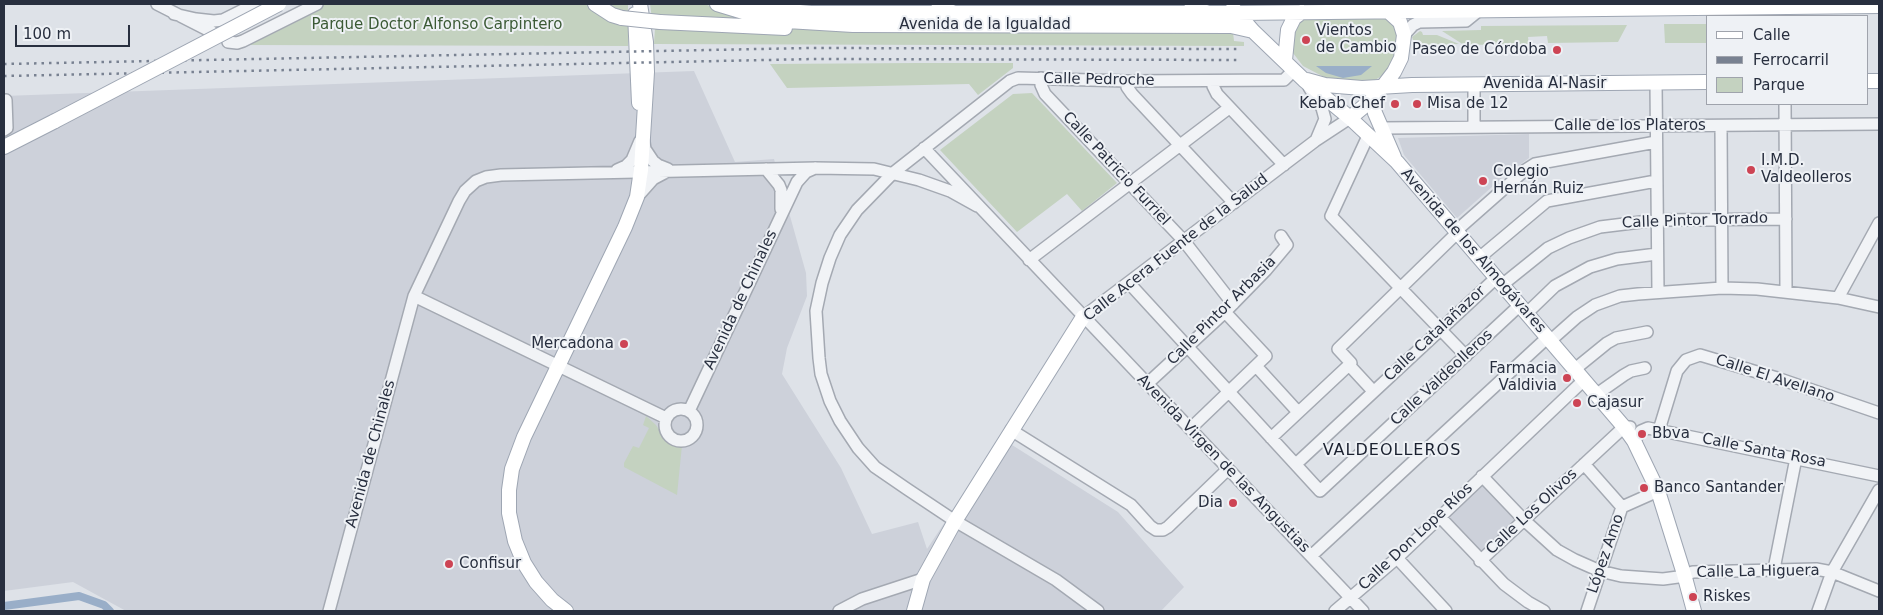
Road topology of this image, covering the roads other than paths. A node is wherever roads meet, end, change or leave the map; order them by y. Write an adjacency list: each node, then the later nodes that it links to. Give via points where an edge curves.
1 (157, 4): 22 (street)
2 (255, 4): 22 (street, via 223,20)
3 (279, 4): 53 (main road, bridge)
4 (317, 4): 27 (street, via 243,41)
5 (595, 4): 23 (main road, bridge, via 622,18 660,22 774,28)
6 (635, 4): 49 (main road, via 636,71)
7 (640, 4): 49 (main road, via 647,72)
8 (718, 4): 23 (main road, Avenida de la Igualdad, via 787,21)
9 (747, 4): 18 (main road, Avenida de la Igualdad, via 811,13)
10 (937, 4): 18 (street, Avenida de la Igualdad)
11 (1190, 4): 21 (street, Avenida de la Igualdad)
12 (1263, 4): 17 (main road)
13 (1879, 6): 15 (main road)
14 (1484, 7): 15 (main road); 20 (main road); 26 (street, via 1466,22 1417,23)
15 (1507, 7)
16 (1233, 8): 17 (main road, Avenida de la Igualdad); 21 (main road, Avenida de la Igualdad); 24 (main road)
17 (1281, 8): 19 (main road, Avenida de la Igualdad)
18 (956, 12): 21 (main road, Avenida de la Igualdad)
19 (1302, 12): 20 (main road); 28 (main road, via 1294,18 1288,30)
20 (1389, 12): 26 (main road, via 1400,22)
21 (1212, 13)
22 (174, 14): 25 (street)
23 (853, 25): 24 (main road, Avenida de la Igualdad, via 1231,26)
24 (1253, 31): 28 (main road)
25 (212, 32)
26 (1404, 35): 35 (main road, via 1401,58)
27 (228, 42)
28 (1294, 70): 31 (street, Calle Pedroche, via 1284,80); 35 (main road, via 1344,87); 40 (main road, Avenida de los Almogávares); 50 (street, via 1322,108 1325,119)
29 (1040, 78): 30 (street, Calle Pedroche); 54 (street, Calle Pedroche, via 1010,81); 64 (street, Calle Patricio Furriel, via 1045,94)
30 (1127, 81): 31 (street, Calle Pedroche); 52 (street, via 1132,94)
31 (1212, 81): 39 (street, via 1217,94)
32 (1706, 82): 33 (main road, Avenida Al-Nasir)
33 (1656, 83): 34 (main road, Avenida Al-Nasir); 43 (street)
34 (1474, 84): 35 (main road, Avenida Al-Nasir); 45 (street)
35 (1382, 87): 37 (main road)
36 (6, 100): 47 (street)
37 (1372, 100): 40 (main road); 46 (main road, Avenida de los Almogávares)
38 (1785, 105): 42 (street)
39 (1229, 108): 52 (street); 56 (street)
40 (1350, 118): 48 (main road, Avenida de los Almogávares); 50 (street, Calle Acera Fuente de la Salud)
41 (1879, 124): 42 (street, Calle de los Plateros)
42 (1785, 125): 44 (street, Calle de los Plateros); 70 (street)
43 (1656, 126): 44 (street, Calle de los Plateros); 45 (street, Calle de los Plateros); 51 (street)
44 (1721, 126): 69 (street)
45 (1474, 127): 46 (street, Calle de los Plateros)
46 (1382, 128): 55 (main road, Avenida de los Almogávares)
47 (5, 129)
48 (1368, 136): 55 (main road, Avenida de los Almogávares); 81 (street, via 1331,216)
49 (643, 141): 59 (main road); 60 (street, via 658,166); 61 (street, Avenida de Chinales, via 626,166)
50 (1315, 141): 56 (street, Calle Acera Fuente de la Salud)
51 (1656, 142): 63 (street); 73 (street, via 1535,164)
52 (1179, 146): 64 (street); 66 (street)
53 (4, 148)
54 (924, 148): 62 (street, Calle Pedroche); 67 (street, Avenida Virgen de las Angustias)
55 (1396, 162): 73 (main road, Avenida de los Almogávares)
56 (1284, 165): 66 (street, Calle Acera Fuente de la Salud)
57 (816, 168): 58 (street); 62 (street); 68 (street, Avenida de Chinales, via 806,172 797,182)
58 (766, 169): 60 (street, Avenida de Chinales); 68 (street, Avenida de Chinales, via 781,190)
59 (642, 170): 60 (street, Avenida de Chinales); 61 (street, Avenida de Chinales); 65 (main road)
60 (672, 170): 65 (street, Avenida de Chinales, via 653,179)
61 (610, 172): 85 (street, Avenida de Chinales, via 491,175 476,181 458,201)
62 (893, 173): 67 (street, via 950,192); 126 (street, Calle Pedroche, via 857,210 840,235 830,258 816,311 821,374 840,421 869,461)
63 (1656, 181): 71 (street); 77 (street, via 1547,201)
64 (1130, 184): 75 (street, Calle Patricio Furriel); 78 (street)
65 (637, 197): 97 (main road)
66 (1234, 203): 75 (street, Calle Acera Fuente de la Salud)
67 (978, 206): 78 (street, Avenida Virgen de las Angustias)
68 (780, 216): 105 (street, Avenida de Chinales)
69 (1721, 219): 70 (street, Calle Pintor Torrado); 71 (street, Calle Pintor Torrado); 82 (street)
70 (1786, 219): 83 (street)
71 (1657, 220): 76 (street); 79 (street, Calle Pintor Torrado, via 1600,227 1569,238)
72 (1879, 223): 86 (street)
73 (1456, 232): 77 (main road, Avenida de los Almogávares); 81 (street)
74 (1281, 236): 88 (street, Calle Pintor Arbasia, via 1287,245)
75 (1184, 242): 80 (street, Calle Acera Fuente de la Salud); 88 (street, Calle Patricio Furriel, via 1217,283)
76 (1657, 254): 84 (street); 89 (street, Calle Valdeolleros, via 1590,267)
77 (1479, 258): 79 (main road, Avenida de los Almogávares)
78 (1029, 260): 90 (street, Avenida Virgen de las Angustias)
79 (1499, 281): 89 (main road, Avenida de los Almogávares); 91 (street, Calle Catalañazor)
80 (1129, 283): 90 (street, Calle Acera Fuente de la Salud); 94 (street)
81 (1400, 288): 91 (street); 96 (street, via 1338,349 1351,363)
82 (1722, 288): 83 (street); 84 (street)
83 (1786, 291): 86 (street)
84 (1658, 292): 93 (street, via 1620,296 1595,305)
85 (414, 296): 97 (street); 138 (street, Avenida de Chinales)
86 (1838, 298): 87 (street)
87 (1879, 307)
88 (1229, 308): 94 (street, Calle Pintor Arbasia); 98 (street, Calle Patricio Furriel, via 1266,356)
89 (1523, 309): 93 (main road, Avenida de los Almogávares); 95 (street, Calle Valdeolleros)
90 (1083, 317): 101 (street, Avenida Virgen de las Angustias); 112 (main road, Calle Acera Fuente de la Salud)
91 (1440, 329): 95 (street); 102 (street, Calle Catalañazor)
92 (1647, 332): 100 (street, Calle Don Lope Ríos, via 1616,338 1598,349)
93 (1549, 339): 100 (main road, Avenida de los Almogávares); 127 (street)
94 (1187, 347): 101 (street, Calle Pintor Arbasia); 103 (street)
95 (1466, 356): 116 (street, Calle Valdeolleros, via 1320,491)
96 (1349, 365): 102 (street); 106 (street)
97 (559, 366): 108 (street); 139 (main road, via 524,437 512,469 509,490 515,541 524,563 536,582)
98 (1256, 366): 103 (street); 106 (street)
99 (1645, 368): 104 (street, via 1631,371)
100 (1579, 375): 104 (main road, Avenida de los Almogávares); 119 (street, Calle Don Lope Ríos)
101 (1147, 384): 110 (street, Avenida Virgen de las Angustias)
102 (1373, 391): 116 (street, Calle Catalañazor)
103 (1229, 393): 110 (street); 113 (street)
104 (1597, 394): 109 (main road, Avenida de los Almogávares)
105 (689, 411): 108 (street, via 674,410); 108 (street, via 696,419 697,430 685,440 670,437 665,428)
106 (1298, 412): 113 (street)
107 (1879, 413): 111 (street, Calle El Avellano, via 1700,355 1686,360 1677,371)
108 (666, 418)
109 (1624, 427): 111 (street, Calle Santa Rosa); 114 (main road, Avenida de los Almogávares); 117 (street, Calle Los Olivos)
110 (1190, 429): 118 (street, Avenida Virgen de las Angustias)
111 (1654, 429): 114 (street, via 1641,431); 115 (street, Calle Santa Rosa)
112 (1011, 430): 118 (street, via 1123,500 1156,530 1168,527); 126 (main road, Calle Acera Fuente de la Salud)
113 (1271, 438): 116 (street)
114 (1634, 441): 121 (main road, Avenida de los Almogávares)
115 (1796, 458): 120 (street, Calle Santa Rosa); 130 (street)
116 (1296, 464)
117 (1584, 464): 123 (street); 125 (street, Calle Los Olivos)
118 (1228, 469): 127 (street, Avenida Virgen de las Angustias)
119 (1482, 476): 124 (street, Calle Don Lope Ríos); 125 (street, Calle La Higuera)
120 (1879, 476)
121 (1658, 490): 123 (street, López Amo); 133 (main road, Avenida de los Almogávares)
122 (1879, 490): 132 (street)
123 (1622, 507): 131 (street, López Amo)
124 (1440, 518): 128 (street, Calle Don Lope Ríos); 129 (street)
125 (1524, 520): 129 (street, Calle Los Olivos); 131 (street, Calle La Higuera, via 1557,550)
126 (955, 521): 134 (main road, Calle Acera Fuente de la Salud); 142 (street, Calle Pedroche, via 1056,580)
127 (1312, 556): 136 (street, Avenida Virgen de las Angustias)
128 (1397, 558): 136 (street, Calle Don Lope Ríos); 144 (street)
129 (1480, 561): 145 (street, via 1504,584)
130 (1774, 569): 132 (street, Calle La Higuera); 133 (street, Calle La Higuera)
131 (1600, 571): 133 (street, Calle La Higuera, via 1642,579); 146 (street, López Amo)
132 (1832, 572): 135 (street, Calle La Higuera); 148 (street)
133 (1684, 574): 147 (main road)
134 (923, 579): 140 (street); 141 (main road, Calle Acera Fuente de la Salud)
135 (1879, 591)
136 (1350, 597): 137 (street, Calle Don Lope Ríos); 143 (street, Avenida Virgen de las Angustias)
137 (1337, 610)
138 (329, 611)
139 (566, 611)
140 (839, 611)
141 (914, 611)
142 (1098, 611)
143 (1364, 611)
144 (1446, 611)
145 (1544, 611)
146 (1586, 611)
147 (1694, 611)
148 (1818, 611)

